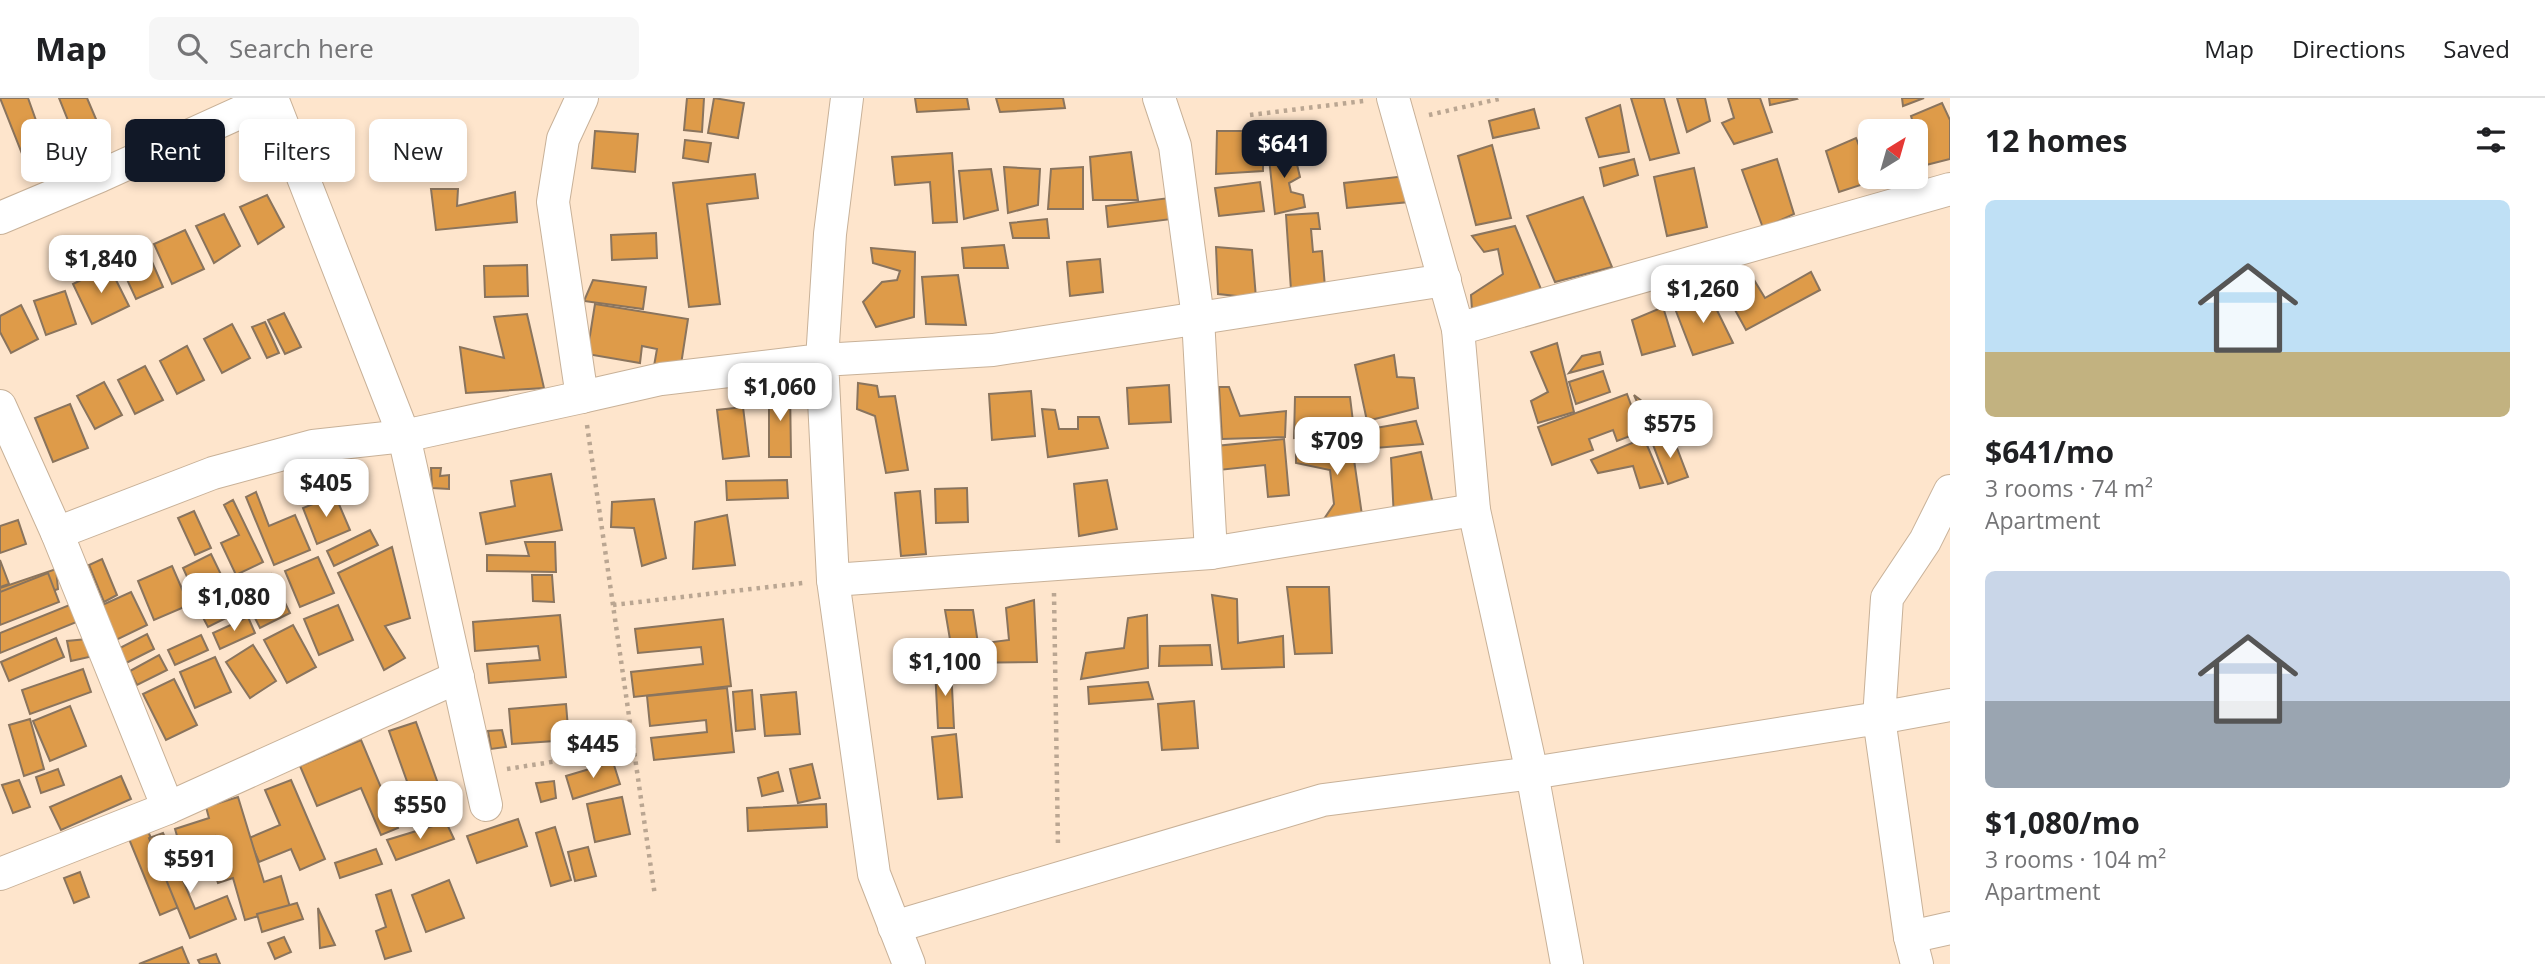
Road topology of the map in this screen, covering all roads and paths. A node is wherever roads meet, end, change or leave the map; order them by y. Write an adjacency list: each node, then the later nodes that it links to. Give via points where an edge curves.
1 (272, 98): 9 (street); 16 (street)
2 (582, 98): 14 (street, via 563,139 553,202)
3 (847, 98): 13 (street, via 830,234)
4 (1159, 98): 11 (street, via 1175,146)
5 (1503, 98): 6 (path)
6 (1390, 106): 7 (path); 10 (street)
7 (1250, 115)
8 (1950, 189): 12 (street)
9 (0, 218)
10 (1445, 280): 11 (street); 12 (street)
11 (1198, 318): 13 (street, via 993,350); 20 (street)
12 (1458, 329): 18 (street)
13 (822, 360): 14 (street, via 661,379); 22 (street)
14 (582, 397): 16 (street); 23 (path)
15 (0, 406): 19 (street)
16 (404, 436): 19 (street, via 313,446 213,473); 24 (street)
17 (1950, 491): 26 (street, via 1925,541 1887,598)
18 (1474, 510): 20 (street); 28 (street)
19 (57, 533): 31 (street)
20 (1211, 553): 21 (street)
21 (1054, 565): 22 (street); 33 (path)
22 (833, 580): 23 (path); 35 (street, via 874,874)
23 (613, 605): 27 (path)
24 (458, 677): 29 (street); 31 (street)
25 (1950, 705): 26 (street)
26 (1879, 718): 28 (street); 37 (street)
27 (634, 749): 29 (path); 34 (path)
28 (1532, 773): 33 (street, via 1323,800); 39 (street)
29 (479, 774): 30 (street)
30 (486, 805)
31 (168, 808): 32 (street)
32 (0, 874)
33 (1058, 879): 35 (street)
34 (655, 896)
35 (894, 927): 38 (street)
36 (1950, 928): 37 (street)
37 (1913, 951)
38 (909, 964)
39 (1567, 964)

